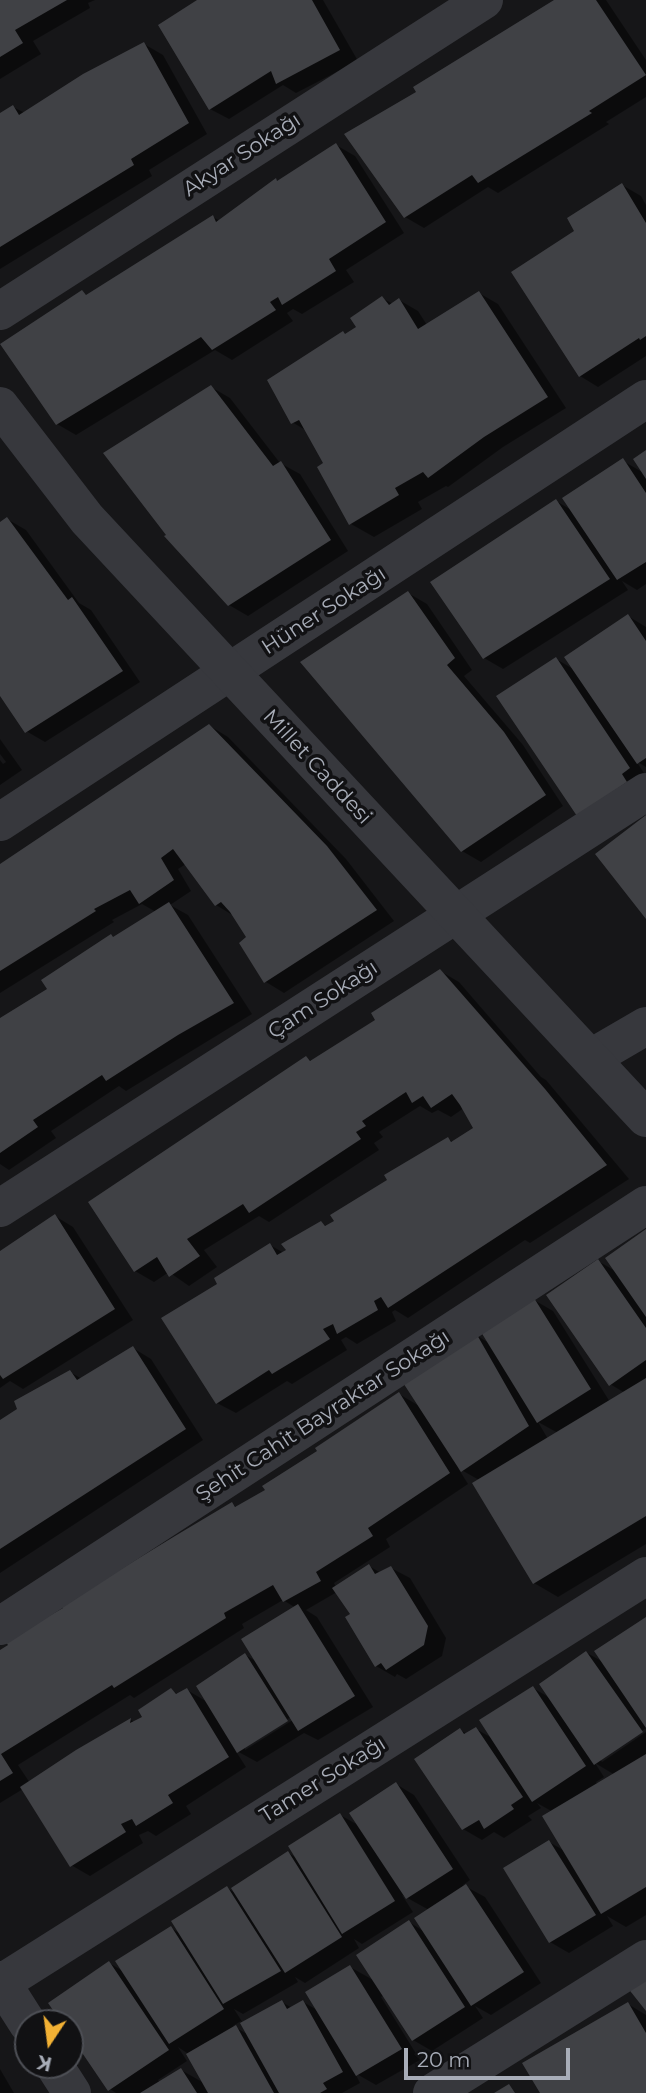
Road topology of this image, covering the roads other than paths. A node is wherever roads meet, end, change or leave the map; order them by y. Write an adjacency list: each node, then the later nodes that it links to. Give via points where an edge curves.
1 (484, 0): 2 (street, Akyar Sokağı)
2 (0, 311)
3 (646, 399): 5 (street, Hüner Sokağı)
4 (0, 406): 5 (street, Millet Caddesi, via 87,519)
5 (229, 674): 7 (street, Hüner Sokağı); 8 (street, Millet Caddesi)
6 (646, 792): 8 (street, Çam Sokağı)
7 (0, 822)
8 (456, 915): 10 (street, Millet Caddesi); 13 (street, Çam Sokağı)
9 (646, 1026): 10 (street)
10 (591, 1058): 11 (street, Millet Caddesi)
11 (646, 1118)
12 (646, 1205): 15 (street, Şehit Cahit Bayraktar Sokağı)
13 (0, 1208)
14 (646, 1576): 17 (street, Tamer Sokağı)
15 (0, 1626)
16 (646, 1959): 19 (street)
17 (1, 1982): 18 (street)
18 (18, 2009)
19 (432, 2093)

